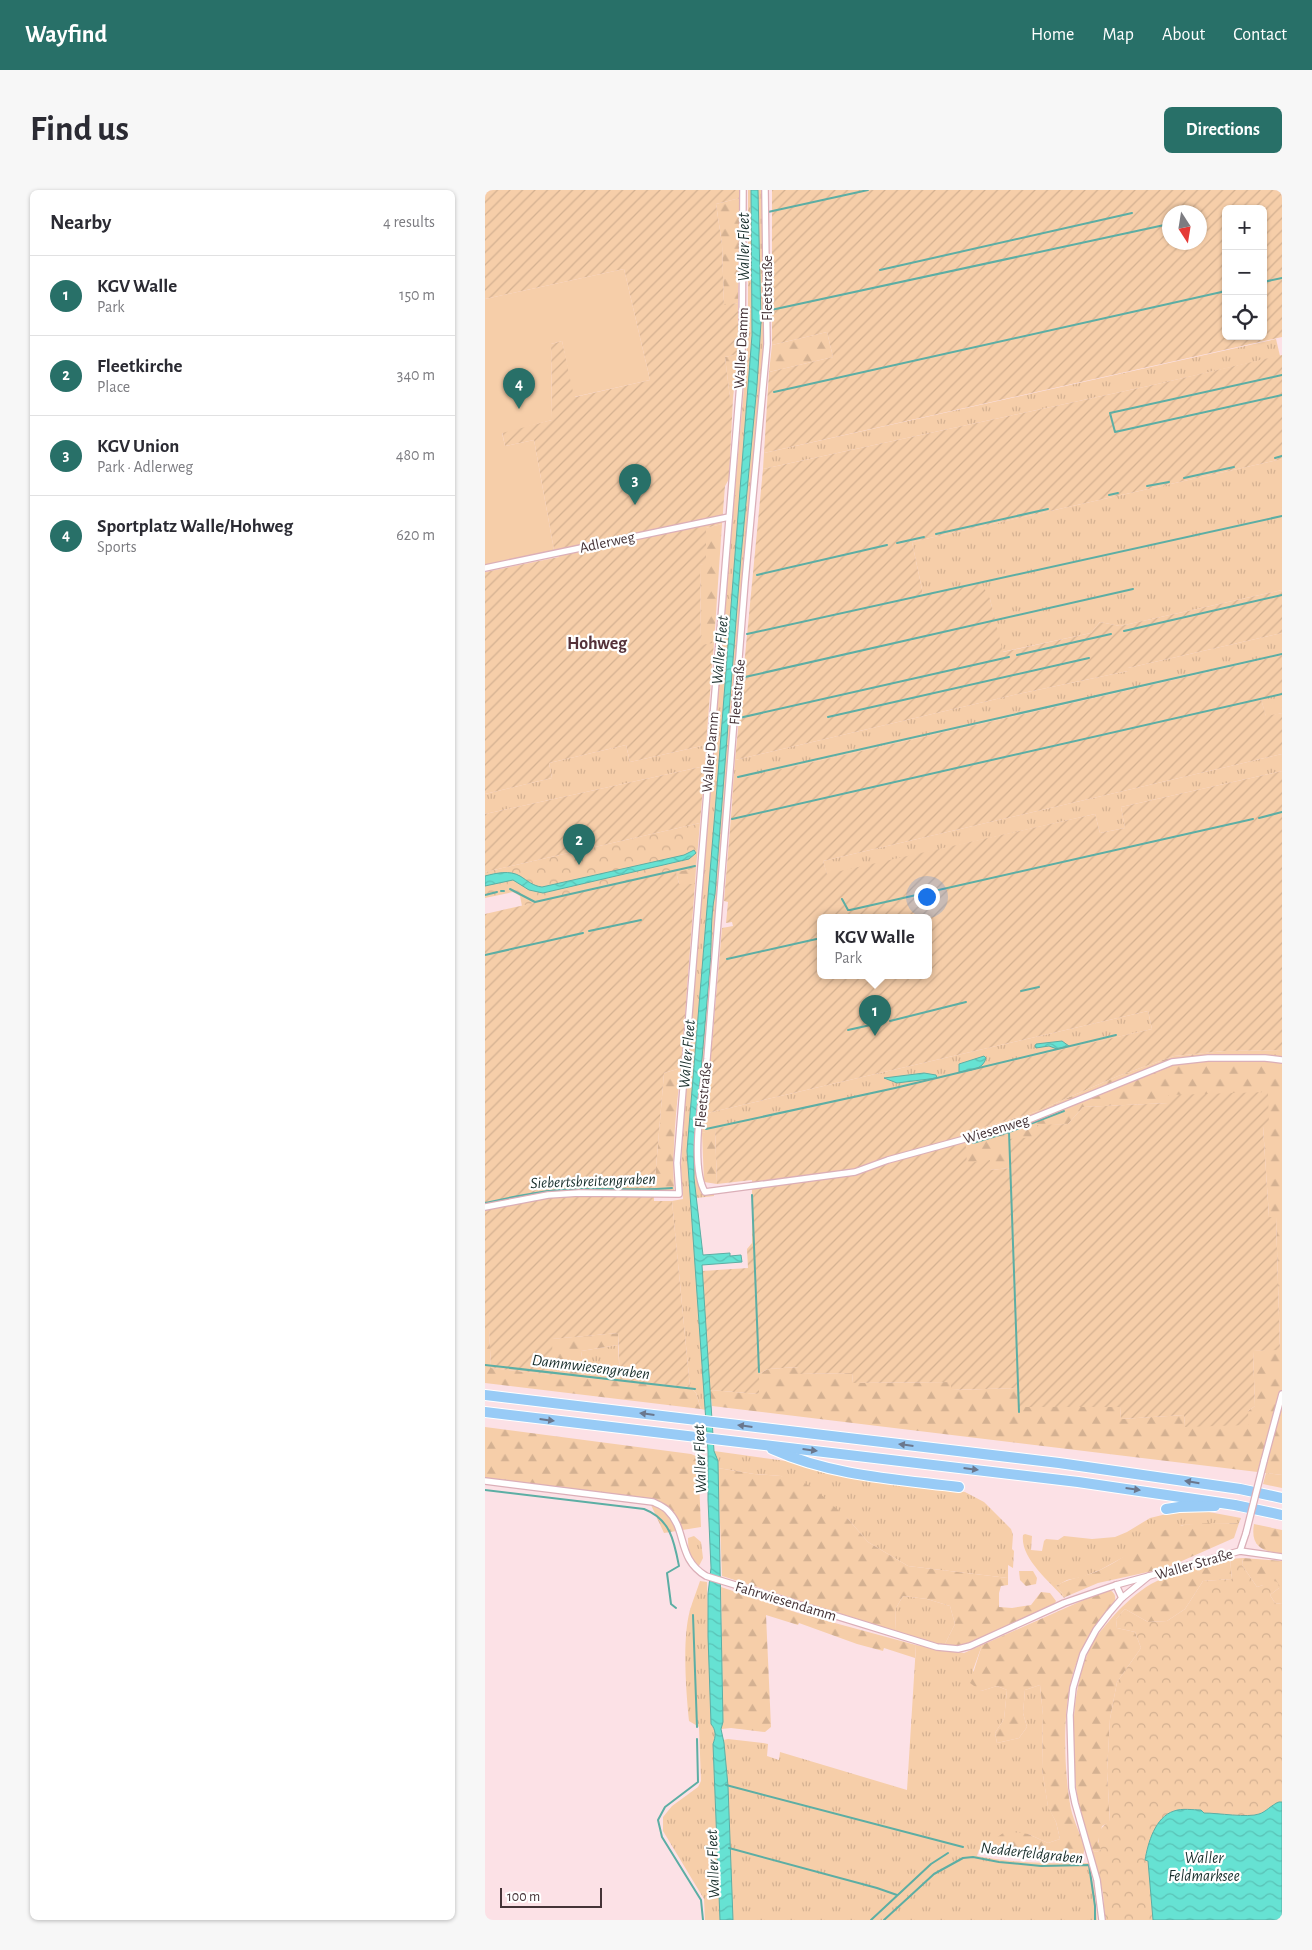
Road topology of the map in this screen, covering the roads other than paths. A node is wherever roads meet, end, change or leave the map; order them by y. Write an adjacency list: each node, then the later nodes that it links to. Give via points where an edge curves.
1 (743, 190): 3 (street, Waller Damm, via 742,360)
2 (765, 190): 6 (street, Fleetstraße, via 767,344 707,1058 698,1132 701,1183)
3 (729, 518): 4 (street, Adlerweg); 7 (street, Waller Damm, via 677,1163 679,1194 571,1194)
4 (485, 568)
5 (1282, 1060): 6 (street, Wiesenweg, via 1208,1058 1172,1062 1016,1125 897,1157 855,1172)
6 (705, 1192)
7 (485, 1207)
8 (1282, 1394): 18 (street, Waller Straße, bridge)
9 (485, 1395): 14 (highway, one-way to 9, via 1059,1463)
10 (485, 1412): 11 (highway, one-way to 11)
11 (762, 1444): 13 (highway, via 790,1457 856,1475); 15 (highway, one-way to 15, via 1078,1482)
12 (485, 1481): 21 (street, Fahrwiesendamm, via 653,1502 666,1509 674,1520 686,1554 698,1571 707,1576 937,1647 958,1649 971,1646 1064,1603)
13 (959, 1487)
14 (1282, 1497)
15 (1235, 1505): 16 (highway); 17 (highway)
16 (1166, 1509)
17 (1282, 1515)
18 (1240, 1551): 19 (street); 20 (street, Waller Straße)
19 (1282, 1557)
20 (1149, 1576): 21 (street, Fahrwiesendamm); 22 (street, Waller Straße)
21 (1115, 1584): 22 (street)
22 (1122, 1598): 23 (street, Waller Straße, via 1096,1630 1083,1654 1073,1688 1070,1715 1072,1788 1095,1872)
23 (1102, 1920)

